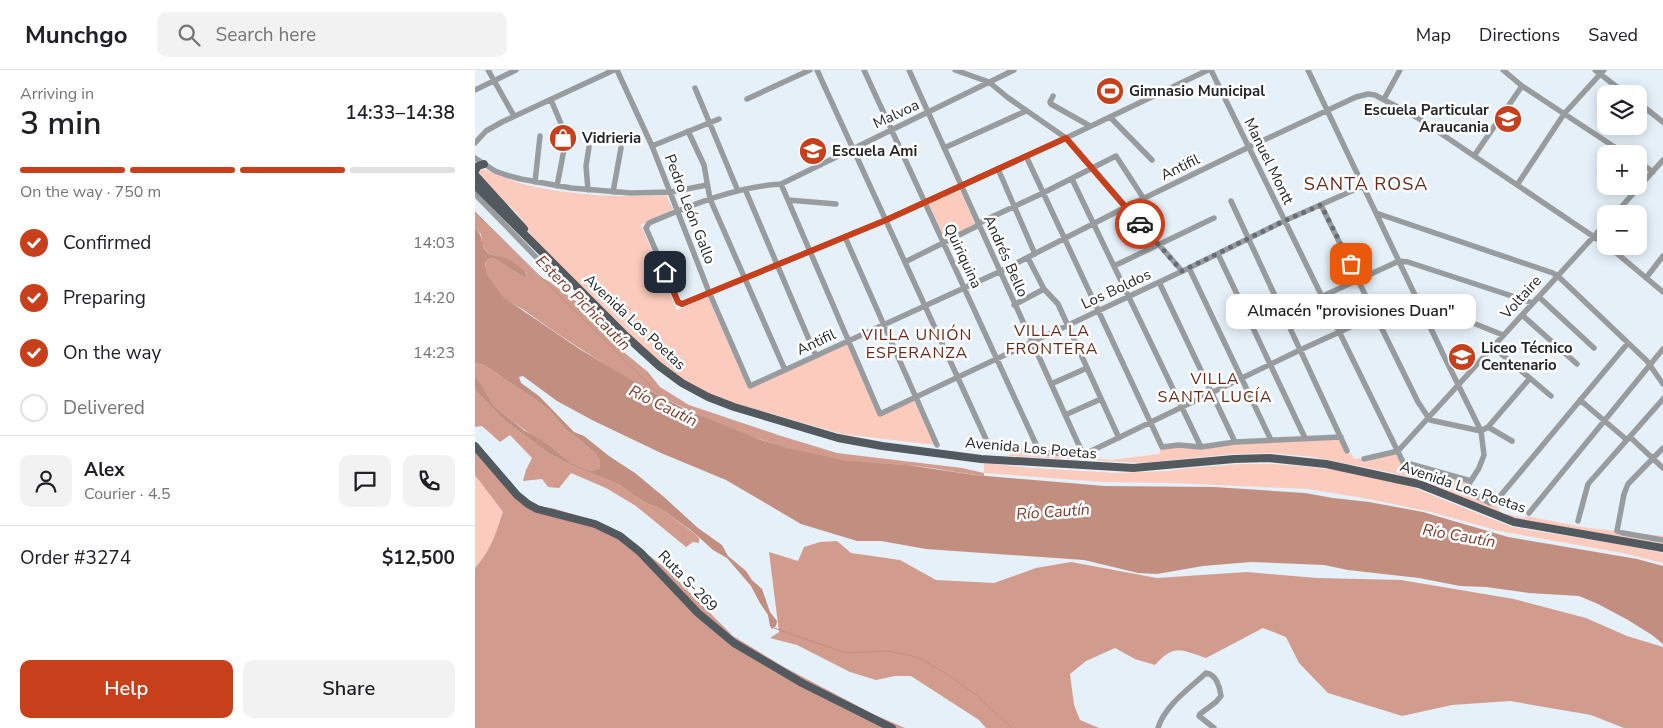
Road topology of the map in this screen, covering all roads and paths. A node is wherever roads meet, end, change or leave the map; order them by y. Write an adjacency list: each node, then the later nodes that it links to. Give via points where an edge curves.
1 (488, 70): 15 (street)
2 (516, 70): 15 (street)
3 (615, 70): 23 (street); 42 (street, Pedro León Gallo)
4 (810, 70): 24 (street)
5 (817, 70): 46 (street)
6 (864, 70): 36 (street, Quiriquina)
7 (909, 70): 28 (street, Andrés Bello)
8 (955, 70): 16 (street)
9 (1014, 70): 16 (street, Malvoa)
10 (1209, 70): 31 (street); 44 (street, Manuel Montt)
11 (1308, 70): 27 (street)
12 (1400, 70): 22 (street)
13 (1503, 70): 18 (street)
14 (1600, 71): 17 (street); 29 (street)
15 (494, 80): 20 (street); 30 (street)
16 (989, 82): 26 (street); 28 (street, Malvoa)
17 (1616, 85)
18 (1522, 86): 29 (street); 49 (street)
19 (695, 88): 34 (street)
20 (475, 90)
21 (1053, 96): 35 (street, via 1051,104)
22 (1384, 99): 27 (street, Antifil, via 1364,95); 49 (street, Antifil)
23 (551, 100): 30 (street); 64 (street, via 565,133)
24 (747, 100)
25 (1647, 110): 33 (street)
26 (1026, 111): 39 (street); 47 (street)
27 (1327, 111): 44 (street, Antifil); 66 (street)
28 (928, 112): 36 (street, Malvoa); 47 (street, Andrés Bello)
29 (1564, 114): 41 (street); 63 (street)
30 (514, 116): 40 (street, via 485,131)
31 (1110, 117): 35 (street); 51 (street)
32 (719, 119): 34 (street)
33 (1663, 122)
34 (709, 123): 37 (street); 68 (street)
35 (1090, 126): 39 (street)
36 (891, 130): 46 (street, Malvoa); 77 (street, Quiriquina)
37 (688, 131): 42 (street); 61 (street, via 703,165)
38 (540, 136): 60 (street)
39 (1066, 138): 48 (street); 56 (street)
40 (475, 143)
41 (1611, 145)
42 (653, 146): 70 (street, Pedro León Gallo)
43 (589, 147): 67 (street)
44 (1249, 147): 74 (street, Antifil); 87 (street, Manuel Montt)
45 (621, 148): 69 (street)
46 (853, 148): 62 (street, Malvoa); 86 (street)
47 (944, 148): 65 (street, Andrés Bello)
48 (1026, 156): 55 (street); 71 (street)
49 (1474, 156): 63 (street, Antifil)
50 (475, 158): 53 (street)
51 (1152, 160)
52 (1663, 160): 57 (street)
53 (484, 164): 58 (main road, via 478,166); 60 (street)
54 (1647, 168): 57 (street)
55 (998, 169): 65 (street); 81 (street)
56 (1093, 169): 59 (street); 74 (street, via 1116,156); 82 (street)
57 (1653, 172): 80 (street)
58 (475, 176): 191 (main road, Avenida Los Poetas, via 518,221 532,242 659,366 682,383 734,407 830,436 981,459 1133,468 1260,458 1304,460 1419,484 1514,522)
59 (1072, 179): 71 (street); 89 (street)
60 (535, 182): 64 (street)
61 (707, 184): 70 (street); 73 (street)
62 (781, 184): 68 (street, Malvoa); 75 (street)
63 (1517, 185): 91 (street, Antifil)
64 (557, 186): 67 (street)
65 (961, 186): 77 (street); 88 (street, Andrés Bello)
66 (1363, 186): 79 (street, Los Boldos); 84 (street)
67 (588, 190): 69 (street)
68 (741, 190): 73 (street, Malvoa); 105 (street)
69 (613, 192): 70 (street)
70 (671, 192): 83 (street, Pedro León Gallo)
71 (1043, 193): 81 (street); 94 (street)
72 (475, 194): 115 (street)
73 (710, 199): 83 (street, Malvoa); 111 (street)
74 (1144, 199): 82 (street, Antifil)
75 (788, 200): 78 (street); 97 (street)
76 (1231, 201): 93 (street)
77 (925, 202): 86 (street); 95 (street, Quiriquina)
78 (836, 204)
79 (1321, 205): 87 (street, Los Boldos); 112 (street)
80 (1623, 205)
81 (1014, 206): 88 (street); 98 (street)
82 (1125, 208): 89 (street, Antifil); 96 (street)
83 (678, 211): 118 (street, Pedro León Gallo); 118 (street, Malvoa, via 649,223 646,228 678,302 682,304)
84 (1376, 213): 103 (street); 110 (street)
85 (1215, 218): 96 (street)
86 (886, 220): 92 (street); 104 (street)
87 (1284, 221): 93 (street, Los Boldos); 121 (street, Manuel Montt)
88 (978, 224): 95 (street); 109 (street, Andrés Bello)
89 (1094, 225): 94 (street, Antifil); 106 (street)
90 (1597, 234): 91 (street, Voltaire)
91 (1595, 236): 110 (street, Voltaire)
92 (845, 237): 97 (street); 131 (street)
93 (1249, 238): 99 (street, Los Boldos); 128 (street)
94 (1064, 240): 98 (street, Antifil); 127 (street)
95 (943, 243): 104 (street); 116 (street, Quiriquina)
96 (1159, 245): 106 (street); 108 (street)
97 (810, 251): 105 (street); 135 (street)
98 (1035, 254): 102 (street, Antifil)
99 (1218, 254): 107 (street, Los Boldos); 144 (street)
100 (1618, 255): 113 (street, Antifil)
101 (1663, 256): 113 (street)
102 (1028, 258): 109 (street, Antifil); 117 (street)
103 (1399, 260): 112 (street); 123 (street); 124 (street)
104 (905, 262): 126 (street)
105 (777, 264): 111 (street); 142 (street)
106 (1114, 266): 120 (street)
107 (1189, 268): 108 (street, Los Boldos); 150 (street)
108 (1182, 271): 114 (street, Los Boldos)
109 (999, 272): 116 (street, Antifil); 125 (street, Andrés Bello)
110 (1558, 276): 122 (street, Voltaire); 137 (street)
111 (745, 278): 118 (street); 148 (street)
112 (1358, 278): 121 (street); 129 (street)
113 (1646, 278): 119 (street, Antifil)
114 (1159, 282): 120 (street, Los Boldos); 156 (street)
115 (565, 287)
116 (964, 288): 126 (street, Antifil); 143 (street, Quiriquina)
117 (1044, 289): 125 (street); 132 (street, via 1058,304)
118 (709, 292): 155 (street, Pedro León Gallo)
119 (1663, 292)
120 (1129, 296): 127 (street, Los Boldos); 162 (street)
121 (1322, 296): 128 (street); 133 (street, Manuel Montt)
122 (1539, 297): 124 (street, Voltaire); 139 (street)
123 (1417, 299): 129 (street); 134 (street); 154 (street)
124 (1533, 303): 130 (street, Voltaire)
125 (1014, 305): 136 (street, Andrés Bello)
126 (925, 306): 131 (street, Antifil); 149 (street)
127 (1099, 311): 132 (street, Los Boldos); 166 (street)
128 (1284, 314): 141 (street)
129 (1376, 315): 133 (street); 164 (street)
130 (1522, 315): 134 (street, Voltaire); 145 (street)
131 (884, 325): 135 (street, Antifil); 158 (street)
132 (1068, 325): 136 (street, Los Boldos); 147 (street)
133 (1340, 333): 141 (street); 182 (street, Manuel Montt)
134 (1503, 335): 138 (street, Voltaire)
135 (849, 341): 142 (street, Antifil); 158 (street, Los Boldos, via 880,414)
136 (1032, 342): 143 (street, Los Boldos); 152 (street, Andrés Bello)
137 (1628, 343): 146 (street); 161 (street)
138 (1493, 347): 151 (street); 154 (street, Voltaire)
139 (1594, 348)
140 (1663, 349): 146 (street)
141 (1300, 350): 144 (street); 169 (street)
142 (816, 356): 148 (street, Antifil)
143 (996, 359): 149 (street, Los Boldos); 183 (street, Quiriquina, via 1040,453)
144 (1271, 364): 150 (street); 171 (street)
145 (1577, 364)
146 (1650, 364): 153 (street); 165 (street)
147 (1087, 368): 152 (street); 159 (street)
148 (785, 370): 155 (street, Antifil)
149 (958, 377): 158 (street, Los Boldos); 179 (street)
150 (1242, 378): 156 (street); 173 (street)
151 (1531, 378): 157 (street); 167 (street)
152 (1051, 384): 163 (street, Andrés Bello)
153 (1663, 384)
154 (1458, 385): 164 (street, Voltaire); 168 (street)
155 (750, 386)
156 (1212, 393): 162 (street); 175 (street)
157 (1551, 396)
158 (916, 397): 176 (street)
159 (1101, 399): 163 (street); 170 (street)
160 (1663, 399): 172 (street)
161 (1581, 400): 165 (street); 187 (street, via 1496,501 1490,503 1471,493)
162 (1182, 408): 166 (street); 178 (street)
163 (1065, 415): 183 (street, Andrés Bello)
164 (1427, 418): 168 (street); 182 (street, Voltaire)
165 (1604, 420): 172 (street); 188 (street)
166 (1150, 423): 170 (street); 178 (street, via 1163,447)
167 (1488, 427): 168 (street); 174 (street)
168 (1481, 431): 187 (street, via 1484,455)
169 (1341, 437): 171 (street); 181 (street)
170 (1119, 438): 183 (street, via 1087,453)
171 (1305, 438): 173 (street)
172 (1629, 438): 184 (street); 189 (street, via 1589,484)
173 (1271, 440): 175 (street)
174 (1511, 441)
175 (1235, 442): 178 (street)
176 (937, 445)
177 (475, 446): 192 (main road, Ruta S-269, via 517,496 528,504 595,524 620,536 641,552 697,613 734,642 802,683)
178 (1201, 447)
179 (990, 448)
180 (1663, 448): 184 (street)
181 (1347, 451)
182 (1398, 451): 185 (street); 187 (street, via 1403,462)
183 (1082, 452)
184 (1653, 458): 186 (street); 190 (street, via 1627,487 1617,531)
185 (1364, 459)
186 (1663, 468)
187 (1471, 481)
188 (1529, 513)
189 (1578, 521)
190 (1663, 540)
191 (1663, 548)
192 (892, 728)
193 (1158, 728): 194 (street, via 1161,718 1171,706 1206,673 1214,677 1221,696 1199,716)
194 (1213, 728)

